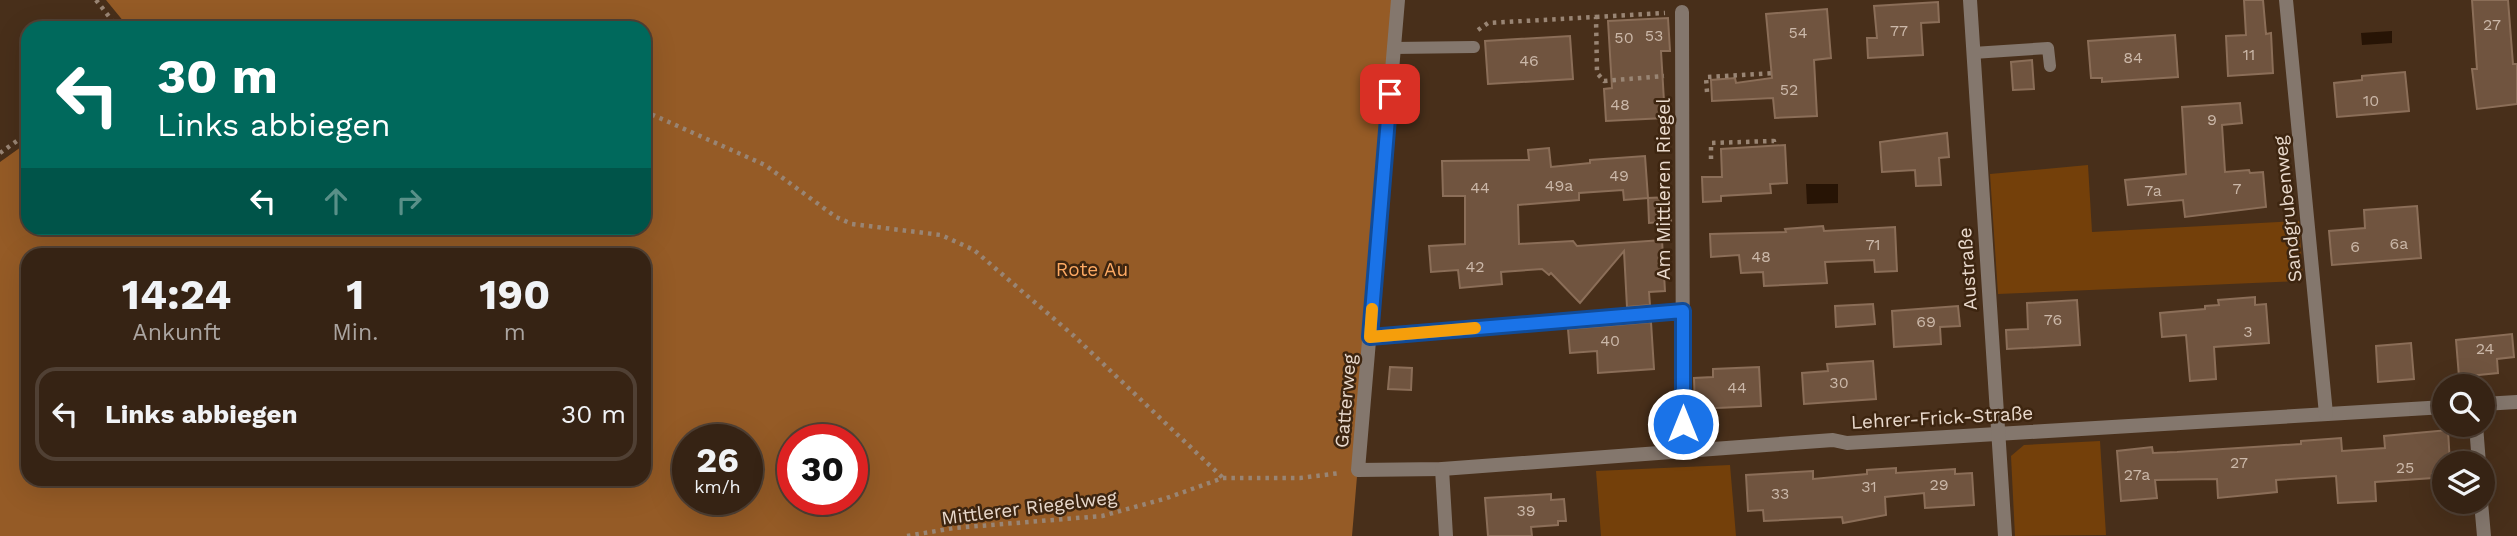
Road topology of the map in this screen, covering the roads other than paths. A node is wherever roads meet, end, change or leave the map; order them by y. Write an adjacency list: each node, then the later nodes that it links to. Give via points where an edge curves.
1 (1398, 0): 6 (street, Gatterweg)
2 (1970, 0): 7 (street, Austraße)
3 (2286, 0): 14 (street, Sandgrubenweg)
4 (1682, 12): 9 (street, Am Mittleren Riegel)
5 (1474, 47): 6 (lane)
6 (1393, 48): 10 (street, Gatterweg)
7 (1973, 53): 8 (lane, via 2048,48); 15 (street, Austraße)
8 (2050, 66)
9 (1683, 311): 10 (lane); 16 (street, Am Mittleren Riegel)
10 (1370, 337): 17 (street, Gatterweg, via 1358,470)
11 (2517, 402): 12 (street)
12 (2495, 403)
13 (2432, 408): 14 (street, Lehrer-Frick-Straße)
14 (2326, 414): 15 (street, Lehrer-Frick-Straße)
15 (1998, 434): 16 (street, Lehrer-Frick-Straße); 20 (street, Austraße)
16 (1683, 451): 17 (street, Lehrer-Frick-Straße)
17 (1442, 469): 19 (street)
18 (2482, 514): 21 (street)
19 (1446, 536)
20 (2005, 536)
21 (2484, 536)

